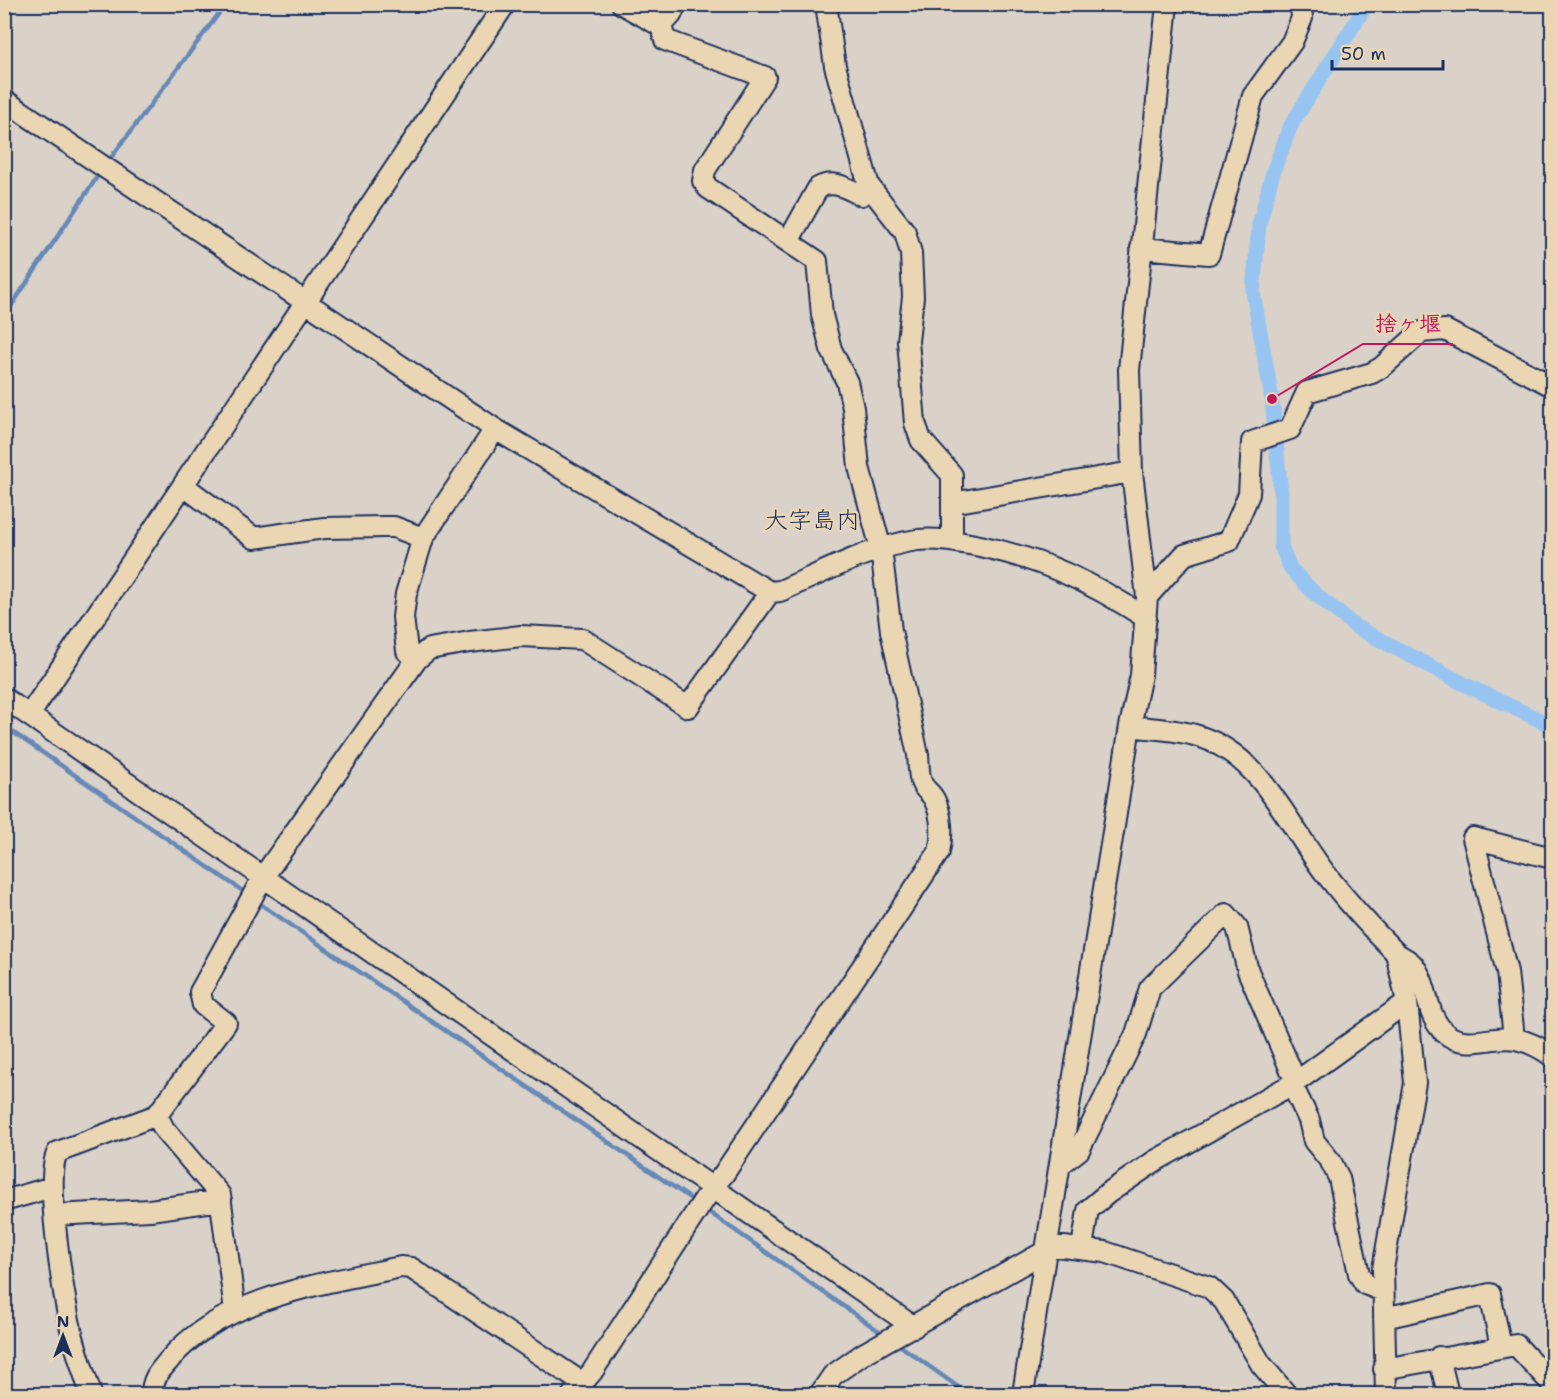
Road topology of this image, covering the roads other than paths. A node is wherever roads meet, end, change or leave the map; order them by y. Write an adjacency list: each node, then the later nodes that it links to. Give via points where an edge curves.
1 (505, 4): 12 (street)
2 (622, 4): 7 (street)
3 (676, 4): 7 (street)
4 (826, 4): 9 (street, via 835,66)
5 (1167, 4): 11 (street)
6 (1301, 4): 11 (street, via 1302,18 1292,42 1253,96 1209,254)
7 (661, 26): 10 (street, via 665,40 765,77 705,171 703,181 708,189)
8 (4, 100): 12 (street)
9 (868, 186): 10 (street, via 861,195 835,183 818,188); 17 (street, via 905,232 911,253 913,297 908,341 915,423 921,440 952,475)
10 (789, 240): 20 (street, via 817,261 822,315 831,350 847,382 859,467)
11 (1141, 248): 15 (street, via 1129,370)
12 (306, 302): 14 (street); 16 (street)
13 (1552, 386): 22 (street, via 1445,330 1421,332 1382,368 1307,392 1290,429 1252,442 1249,494 1229,541 1184,555)
14 (495, 429): 18 (street); 21 (street)
15 (1132, 472): 17 (street); 22 (street)
16 (184, 486): 18 (street, via 255,538 324,528 385,527); 26 (street)
17 (952, 503): 19 (street)
18 (423, 537): 24 (street, via 403,617 407,651)
19 (952, 540): 20 (street, via 917,540); 23 (street, via 1025,556 1105,591)
20 (880, 549): 21 (street); 37 (street, via 891,631 919,775 938,809 942,839 939,852)
21 (770, 592): 24 (street, via 688,707 582,639 521,636 470,642 429,649)
22 (1147, 597): 23 (street)
23 (1146, 618): 27 (street, via 1141,675)
24 (417, 659): 29 (street)
25 (4, 698): 26 (street)
26 (30, 714): 29 (street)
27 (1130, 726): 30 (street, via 1198,736 1226,748 1251,767 1326,874); 36 (street)
28 (1552, 858): 32 (street, via 1473,838 1507,972)
29 (264, 877): 35 (street, via 200,992 203,1005 226,1023); 37 (street)
30 (1396, 953): 31 (street); 32 (street, via 1412,963 1423,980 1429,1011 1448,1036 1478,1042)
31 (1407, 1002): 34 (street); 44 (street, via 1414,1103 1383,1269)
32 (1514, 1038): 33 (street, via 1538,1046)
33 (1552, 1056)
34 (1294, 1084): 36 (street, via 1248,971 1237,927 1226,914 1150,988 1136,1034 1078,1150); 43 (street, via 1155,1161 1108,1193 1088,1210); 44 (street, via 1314,1141 1339,1178 1359,1274 1365,1284)
35 (157, 1114): 38 (street, via 58,1152 53,1158); 39 (street, via 164,1129 220,1195)
36 (1061, 1164): 42 (street)
37 (713, 1186): 47 (street); 52 (street, via 592,1372)
38 (52, 1187): 40 (street); 41 (street)
39 (220, 1200): 41 (street, via 150,1210); 45 (street)
40 (4, 1201)
41 (55, 1215): 53 (street, via 65,1300)
42 (1047, 1248): 43 (street); 47 (street); 56 (street)
43 (1082, 1248): 57 (street, via 1209,1287 1224,1301 1261,1364)
44 (1383, 1291): 46 (street)
45 (235, 1311): 52 (street, via 322,1283 411,1268); 54 (street, via 194,1335 174,1354 154,1378)
46 (1384, 1318): 48 (street, via 1490,1294); 50 (street)
47 (914, 1327): 55 (street, via 833,1375)
48 (1501, 1347): 49 (street); 51 (street, via 1516,1345)
49 (1439, 1357): 50 (street); 59 (street)
50 (1384, 1369): 58 (street)
51 (1552, 1384)
52 (577, 1388)
53 (91, 1395)
54 (152, 1395)
55 (820, 1395)
56 (1023, 1395)
57 (1286, 1395)
58 (1386, 1395)
59 (1448, 1395)

